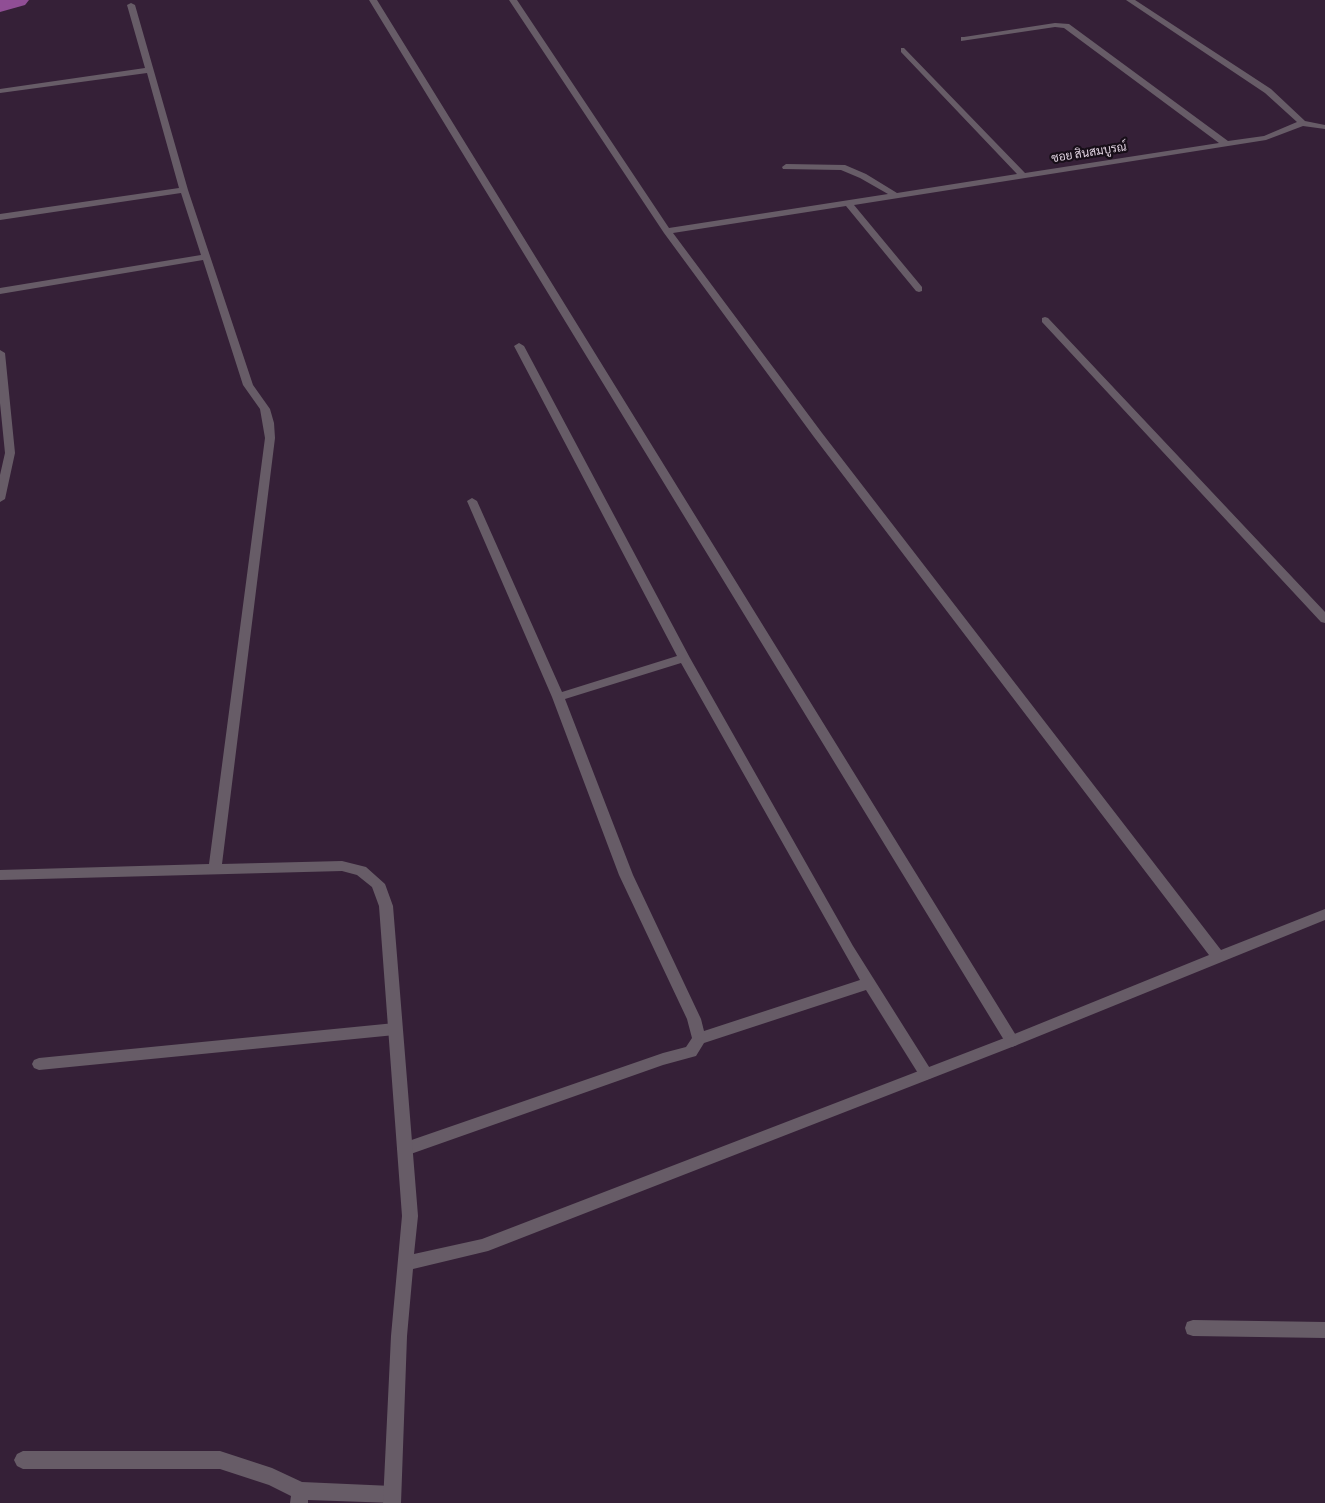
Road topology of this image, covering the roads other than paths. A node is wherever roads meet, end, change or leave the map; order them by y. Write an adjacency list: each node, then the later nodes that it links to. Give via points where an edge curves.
1 (373, 0): 37 (street)
2 (513, 0): 18 (street)
3 (1130, 0): 9 (street, via 1268,91)
4 (130, 5): 7 (street)
5 (964, 39): 11 (street, via 1054,25 1066,26)
6 (904, 50): 13 (street)
7 (150, 70): 8 (street); 14 (street)
8 (0, 91)
9 (1302, 123): 10 (street); 11 (street, ซอย สินสมบูรณ์, via 1266,138)
10 (1325, 127)
11 (1226, 144): 13 (street, ซอย สินสมบูรณ์)
12 (786, 167): 15 (street, via 842,167)
13 (1023, 176): 15 (street, ซอย สินสมบูรณ์)
14 (184, 190): 17 (street); 19 (street)
15 (897, 196): 16 (street, ซอย สินสมบูรณ์)
16 (849, 204): 18 (street, ซอย สินสมบูรณ์); 20 (street)
17 (0, 217)
18 (667, 231): 33 (street, via 818,435)
19 (206, 257): 21 (street); 30 (street, via 248,385 265,409 270,423)
20 (919, 289)
21 (0, 291)
22 (1045, 320): 27 (street)
23 (519, 346): 28 (street)
24 (0, 353): 25 (street, via 10,453)
25 (0, 499)
26 (472, 501): 29 (street)
27 (1325, 619)
28 (684, 658): 29 (street); 34 (street)
29 (558, 697): 36 (street, via 626,875 694,1019)
30 (215, 868): 31 (street); 35 (street, via 342,866 361,871 378,884 386,906)
31 (0, 875)
32 (1325, 914): 33 (street)
33 (1218, 956): 37 (street)
34 (869, 983): 36 (street); 39 (street)
35 (395, 1029): 38 (street); 40 (street)
36 (699, 1039): 40 (street, via 691,1052)
37 (1012, 1041): 39 (street)
38 (39, 1064)
39 (926, 1074): 41 (street, via 482,1246)
40 (405, 1149): 41 (street, via 410,1216)
41 (405, 1263): 46 (street)
42 (1193, 1328): 43 (street)
43 (1325, 1330)
44 (23, 1460): 45 (street, via 220,1460 272,1477)
45 (300, 1497): 46 (street)
46 (392, 1499)

